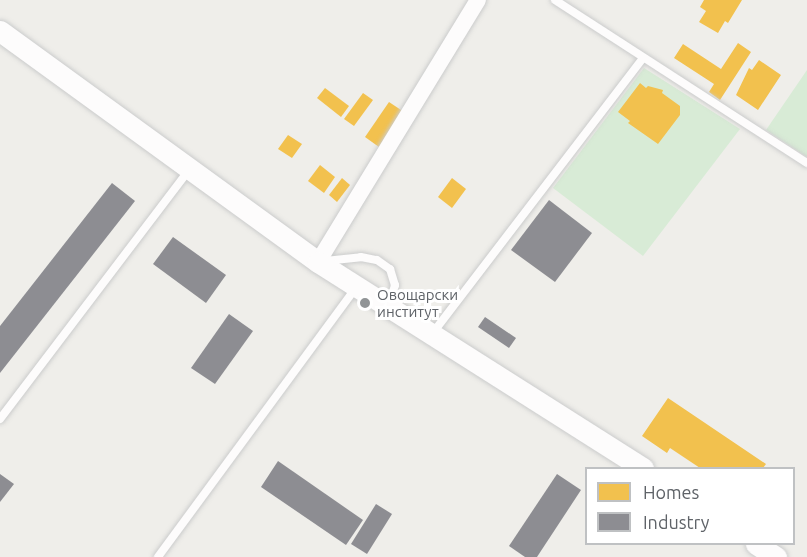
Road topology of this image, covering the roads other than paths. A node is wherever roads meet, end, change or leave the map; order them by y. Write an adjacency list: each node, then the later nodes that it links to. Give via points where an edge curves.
1 (478, 0): 7 (street)
2 (555, 0): 4 (lane)
3 (0, 31): 6 (street)
4 (643, 58): 5 (lane); 10 (lane)
5 (807, 163)
6 (190, 170): 7 (street); 11 (lane)
7 (318, 262): 8 (street); 9 (lane, via 362,257 390,268 395,285)
8 (357, 287): 9 (street); 14 (lane)
9 (389, 307): 10 (street)
10 (432, 334): 12 (street)
11 (0, 419)
12 (641, 467)
13 (759, 545): 15 (street)
14 (158, 557)
15 (776, 557)

